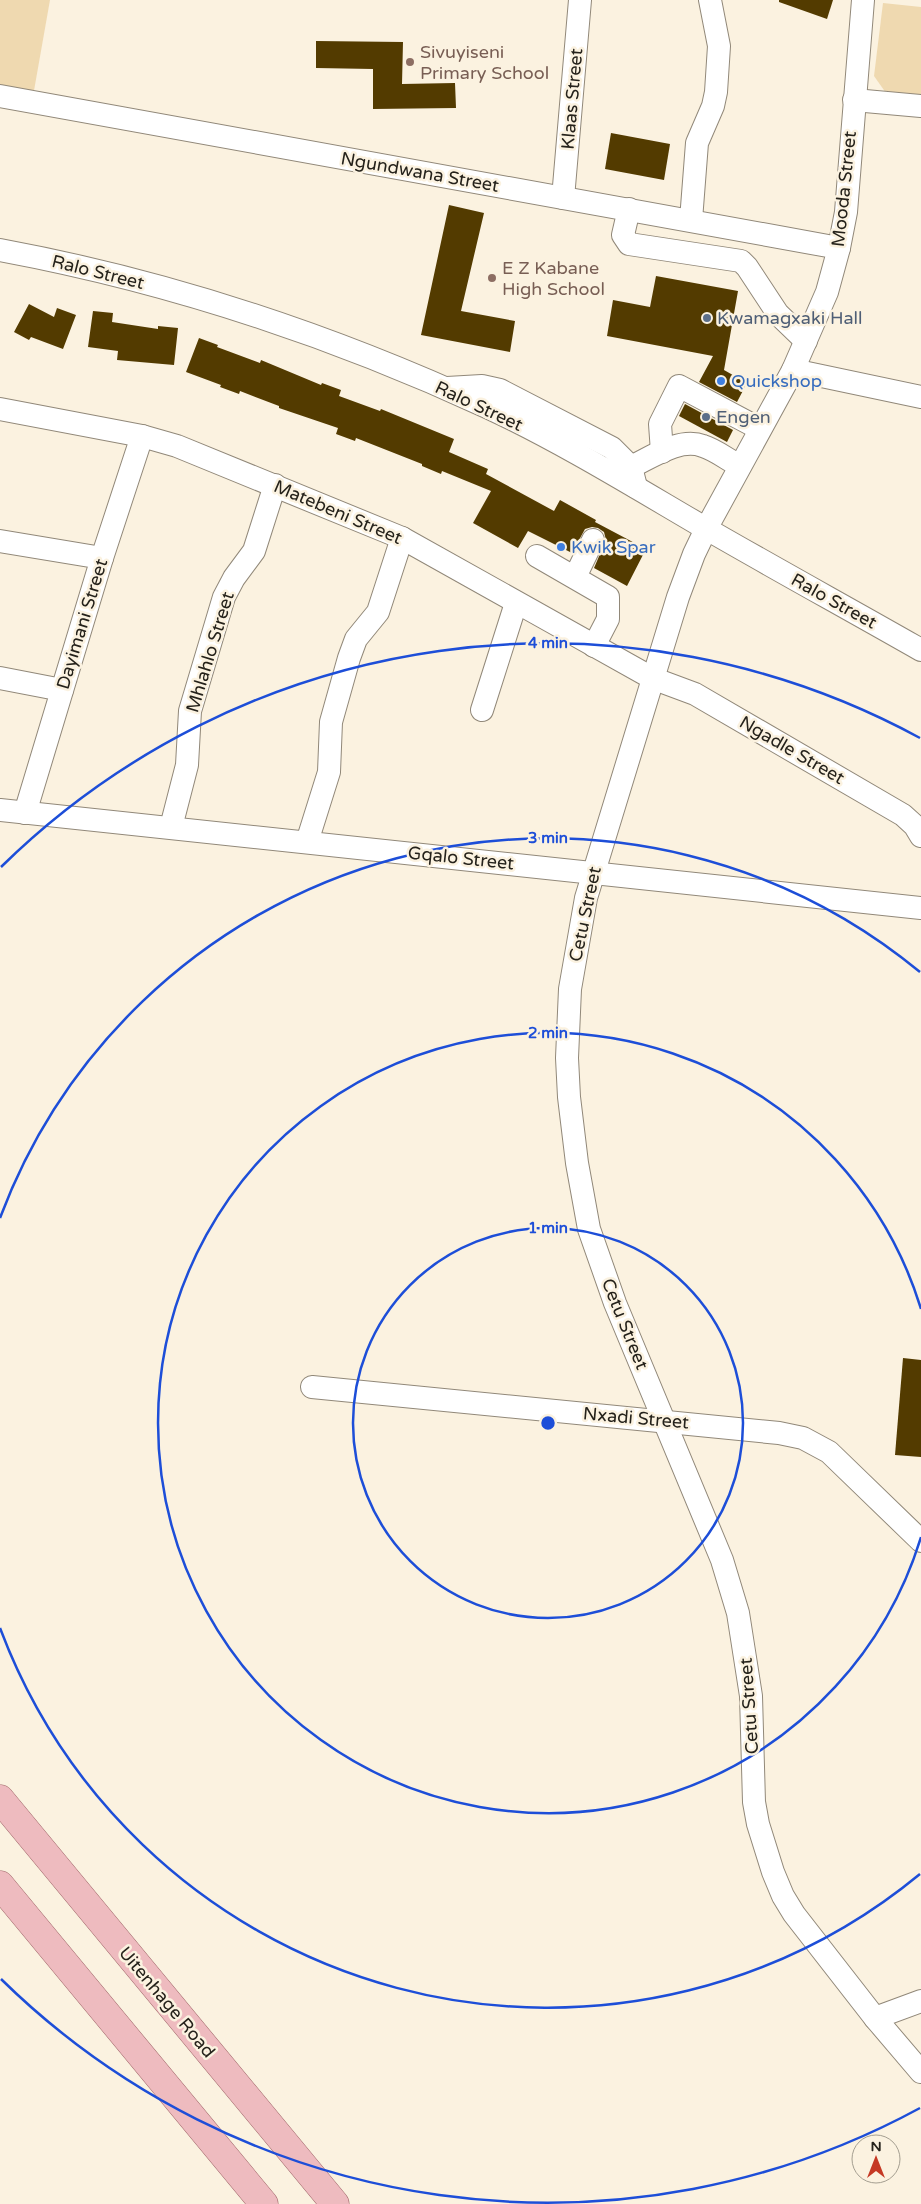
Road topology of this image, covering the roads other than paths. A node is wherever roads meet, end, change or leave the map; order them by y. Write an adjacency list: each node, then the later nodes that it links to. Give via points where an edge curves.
1 (580, 0): 7 (street, Klaas Street)
2 (710, 0): 9 (street, via 719,46 716,92 698,143)
3 (863, 0): 5 (street, Mooda Street)
4 (0, 96): 7 (street, Ngundwana Street)
5 (854, 100): 6 (street); 10 (street, Mooda Street, via 846,212)
6 (921, 106)
7 (564, 198): 8 (street, Ngundwana Street)
8 (629, 209): 9 (street, Ngundwana Street); 12 (street, via 623,235 629,244 741,261 778,314)
9 (691, 220): 10 (street, Ngundwana Street)
10 (839, 248): 12 (street, Mooda Street, via 827,292)
11 (0, 250): 20 (street, Ralo Street, via 101,272 268,320 444,388)
12 (806, 340): 13 (street, Mooda Street)
13 (793, 370): 14 (street); 16 (street, Mooda Street)
14 (921, 397)
15 (0, 409): 17 (street, Matebeni Street)
16 (760, 430): 18 (street, via 679,386 660,424); 19 (street, Mooda Street)
17 (142, 436): 21 (street, Matebeni Street, via 177,446); 27 (street, Dayimani Street)
18 (662, 452): 19 (street, via 681,444 703,445); 20 (street)
19 (740, 466): 22 (street, Mooda Street)
20 (633, 477): 22 (street, Ralo Street)
21 (275, 485): 23 (street, Matebeni Street); 38 (street, Mhlahlo Street, via 254,551 224,597 190,711 188,760)
22 (706, 529): 31 (street, Ralo Street); 33 (street, Cetu Street, via 688,569)
23 (402, 538): 29 (street, Matebeni Street); 40 (street, via 378,612 353,645 331,722 329,772)
24 (594, 540): 28 (street)
25 (0, 541): 27 (street)
26 (537, 556): 28 (street)
27 (102, 558): 34 (street, Dayimani Street)
28 (575, 577): 30 (street, via 606,594 609,600 608,619)
29 (516, 603): 30 (street, Matebeni Street); 35 (street)
30 (594, 646): 33 (street, Matebeni Street)
31 (921, 650)
32 (0, 678): 34 (street)
33 (652, 678): 39 (street, Ngadle Street, via 695,694 903,815); 41 (street, Cetu Street)
34 (62, 690): 37 (street, Dayimani Street)
35 (482, 710)
36 (0, 810): 37 (street, Gqalo Street)
37 (25, 813): 38 (street, Gqalo Street)
38 (171, 827): 40 (street, Gqalo Street)
39 (921, 836)
40 (307, 842): 41 (street, Gqalo Street)
41 (593, 872): 42 (street, Gqalo Street, via 626,878); 44 (street, Cetu Street, via 575,952 568,1023 569,1097 577,1163 589,1230)
42 (921, 902)
43 (312, 1387): 44 (street, Nxadi Street)
44 (666, 1422): 45 (street, Nxadi Street, via 786,1434 814,1443 829,1452); 49 (street, Cetu Street, via 722,1560 738,1613 751,1696 754,1802 767,1856 794,1914)
45 (921, 1541)
46 (0, 1799): 52 (main road, Uitenhage Road)
47 (0, 1885): 51 (main road)
48 (921, 2001): 49 (street)
49 (875, 2018): 50 (street, Cetu Street)
50 (921, 2072)
51 (264, 2204)
52 (335, 2204)

